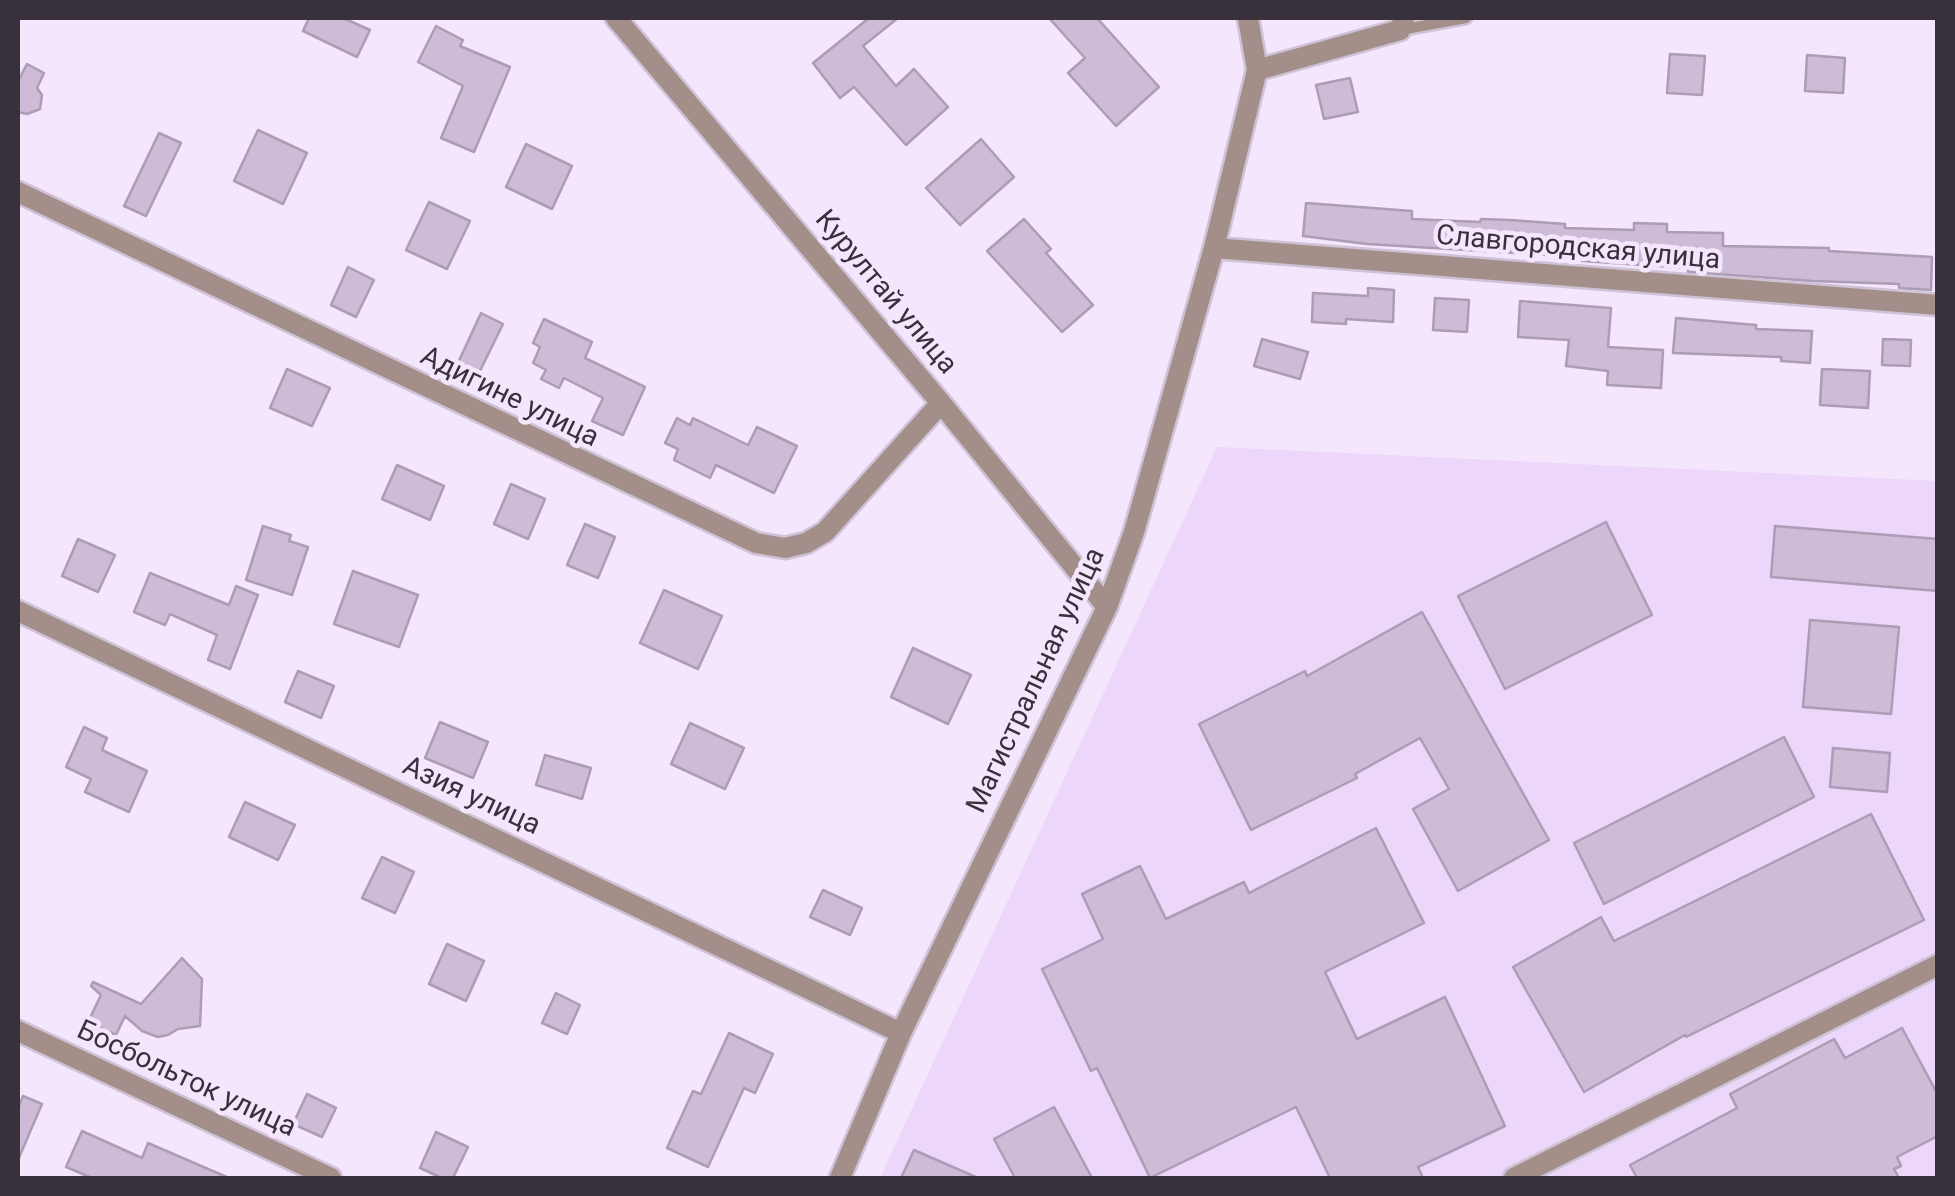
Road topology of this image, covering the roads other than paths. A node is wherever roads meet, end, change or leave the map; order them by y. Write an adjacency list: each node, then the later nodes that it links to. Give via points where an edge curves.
1 (616, 18): 9 (street, Курултай улица)
2 (1248, 18): 5 (street)
3 (1466, 18): 4 (lane)
4 (1402, 24): 5 (street)
5 (1257, 70): 7 (street, Магистральная улица)
6 (18, 192): 9 (street, Адигине улица, via 756,544 785,548 825,532)
7 (1214, 248): 8 (street, Славгородская улица); 10 (street, Магистральная улица)
8 (1938, 305)
9 (941, 403): 10 (street, Курултай улица)
10 (1107, 607): 14 (street, Магистральная улица)
11 (18, 611): 14 (street, Азия улица)
12 (1938, 966): 17 (street)
13 (18, 1032): 15 (street, Босбольток улица)
14 (902, 1032): 16 (street, Магистральная улица)
15 (331, 1178)
16 (840, 1178)
17 (1514, 1178)

